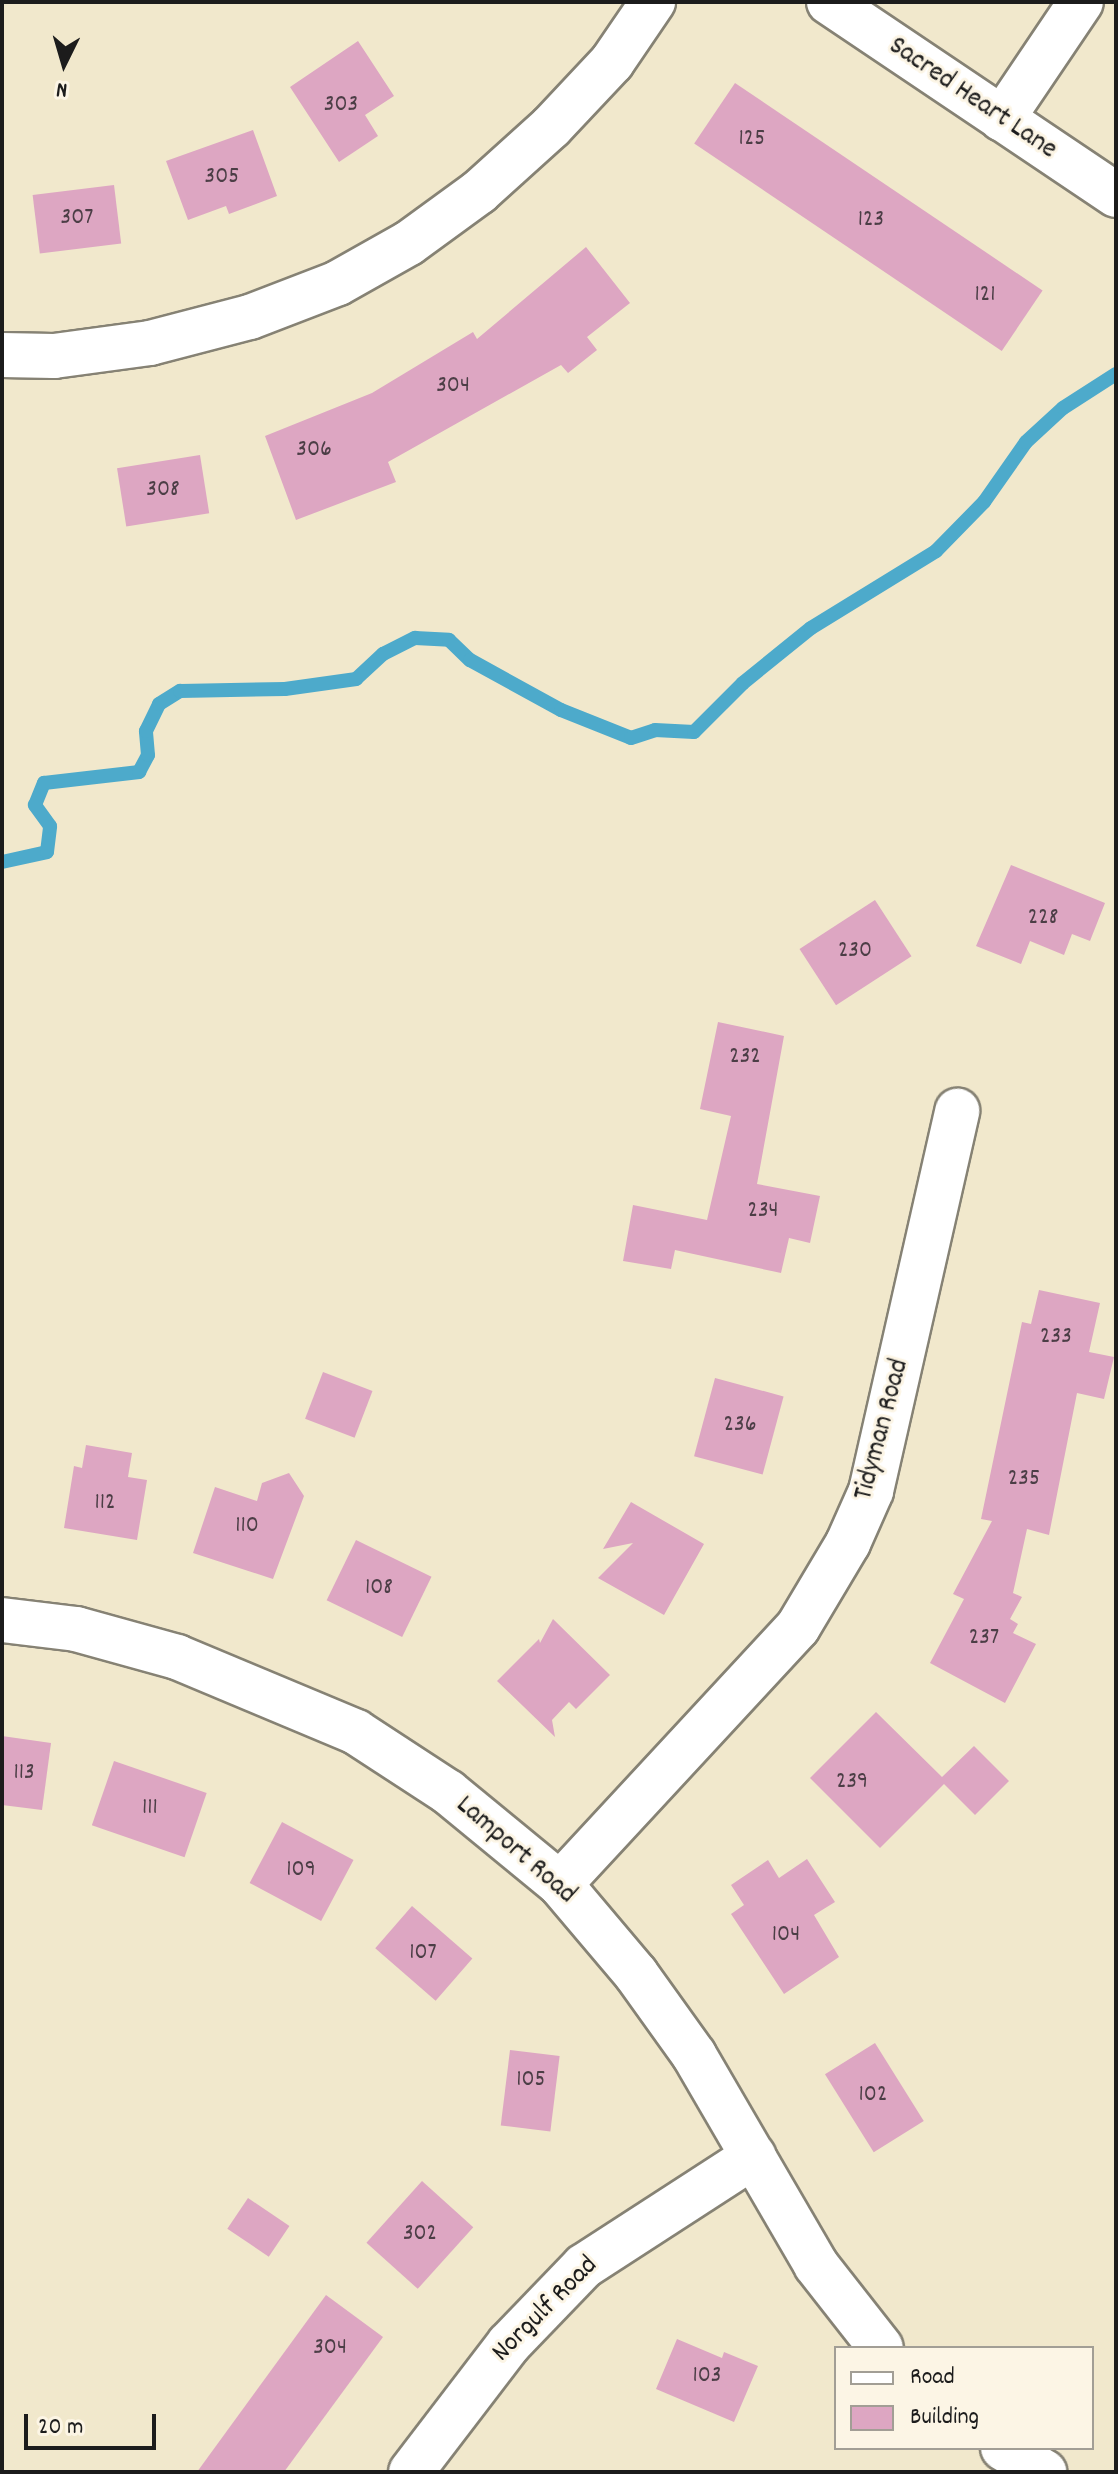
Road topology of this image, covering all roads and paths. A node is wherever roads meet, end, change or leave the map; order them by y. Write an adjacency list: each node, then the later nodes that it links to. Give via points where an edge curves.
1 (653, 2): 6 (street, via 612,62 479,192 409,243 338,283 250,317 150,343 54,356)
2 (829, 2): 4 (street, Sacred Heart Lane)
3 (1081, 2): 4 (street)
4 (1002, 119): 5 (street, Sacred Heart Lane)
5 (1116, 195)
6 (2, 355)
7 (957, 1111): 9 (street, Tidyman Road, via 871,1491 848,1543 798,1627)
8 (2, 1620): 9 (street, Lamport Road, via 76,1629 177,1657 356,1732 448,1792)
9 (560, 1884): 10 (street, Lamport Road, via 636,1974 694,2055)
10 (754, 2156): 11 (street, Lamport Road, via 816,2265); 13 (street, Norgulf Road, via 584,2266 509,2344)
11 (879, 2346)
12 (1006, 2450): 14 (street)
13 (411, 2472)
14 (1044, 2472)

